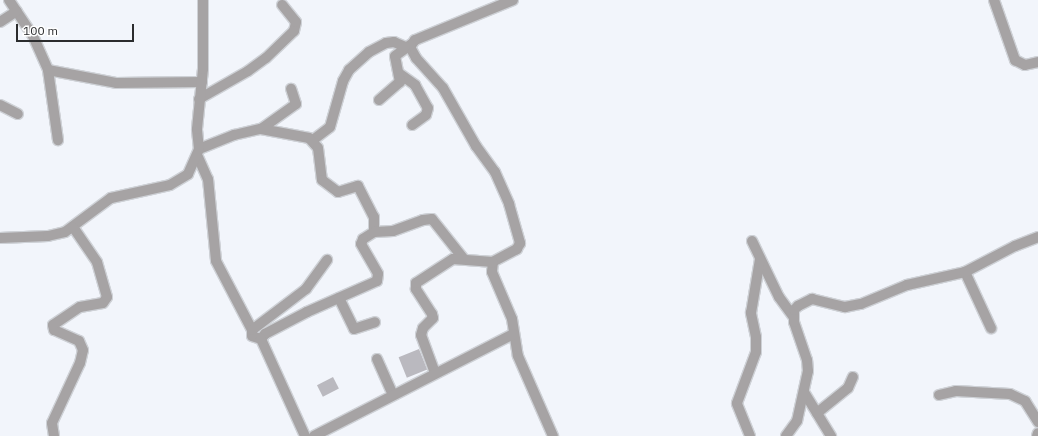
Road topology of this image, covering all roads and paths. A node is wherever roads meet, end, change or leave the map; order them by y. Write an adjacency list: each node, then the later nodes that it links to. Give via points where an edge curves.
1 (9, 0): 6 (street)
2 (203, 0): 12 (street)
3 (513, 0): 8 (street)
4 (994, 0): 9 (street, via 1015,60 1025,65)
5 (282, 5): 14 (street, via 296,22 294,31 266,58 248,71)
6 (17, 10): 7 (street); 10 (street, via 33,36)
7 (0, 22)
8 (408, 46): 11 (street, via 395,56); 21 (street, via 394,42 386,43 369,52 349,70 343,81 330,127); 31 (street, via 446,93 476,146 495,172 509,204 520,243 517,249)
9 (1038, 62)
10 (48, 70): 12 (street, via 116,83); 20 (street)
11 (400, 74): 15 (street, via 400,82); 18 (street, via 415,85 428,108 426,115)
12 (202, 82): 14 (street)
13 (291, 89): 19 (street, via 297,101 293,108)
14 (199, 99): 22 (street)
15 (379, 100)
16 (0, 106): 17 (street)
17 (18, 114)
18 (412, 125)
19 (261, 129): 21 (street); 22 (street, via 234,135)
20 (58, 140)
21 (313, 140): 24 (street, via 318,148 322,180 338,192 353,186 360,188 374,217)
22 (199, 153): 23 (street, via 180,180 170,185 111,198); 37 (street, via 208,179 216,261)
23 (73, 227): 26 (street, via 55,235); 48 (street, via 97,262 107,294 103,303 80,307 53,325 56,333 79,341 83,350 80,363 52,422)
24 (374, 232): 28 (street, via 393,231 432,219); 33 (street, via 363,239 361,244 378,274 377,281)
25 (1038, 237): 32 (street)
26 (0, 238)
27 (752, 241): 29 (street)
28 (463, 258): 31 (street); 41 (street, via 441,264 416,283 416,289 433,318 423,328 421,335)
29 (760, 259): 34 (street, via 779,297); 52 (street, via 751,313 756,352 737,403)
30 (327, 260): 37 (street, via 306,289)
31 (493, 262): 38 (street, via 492,272 512,319)
32 (965, 272): 34 (street, via 907,285 861,304 845,307 812,299 798,306); 36 (street)
33 (339, 298): 35 (street, via 354,329); 39 (street, via 265,334)
34 (794, 316): 43 (street, via 807,360)
35 (375, 322)
36 (991, 328)
37 (252, 330): 39 (street, via 252,336)
38 (513, 334): 41 (street); 51 (street, via 518,356)
39 (261, 339): 49 (street)
40 (377, 359): 44 (street)
41 (435, 373): 44 (street)
42 (853, 377): 46 (street, via 848,388)
43 (804, 392): 46 (street); 53 (street, via 797,421)
44 (393, 395): 50 (street)
45 (939, 395): 47 (street, via 956,391 1010,394 1025,402)
46 (817, 413): 54 (street)
47 (1038, 422)
48 (54, 436)
49 (304, 436)
50 (314, 436)
51 (553, 436)
52 (750, 436)
53 (786, 436)
54 (831, 436)

